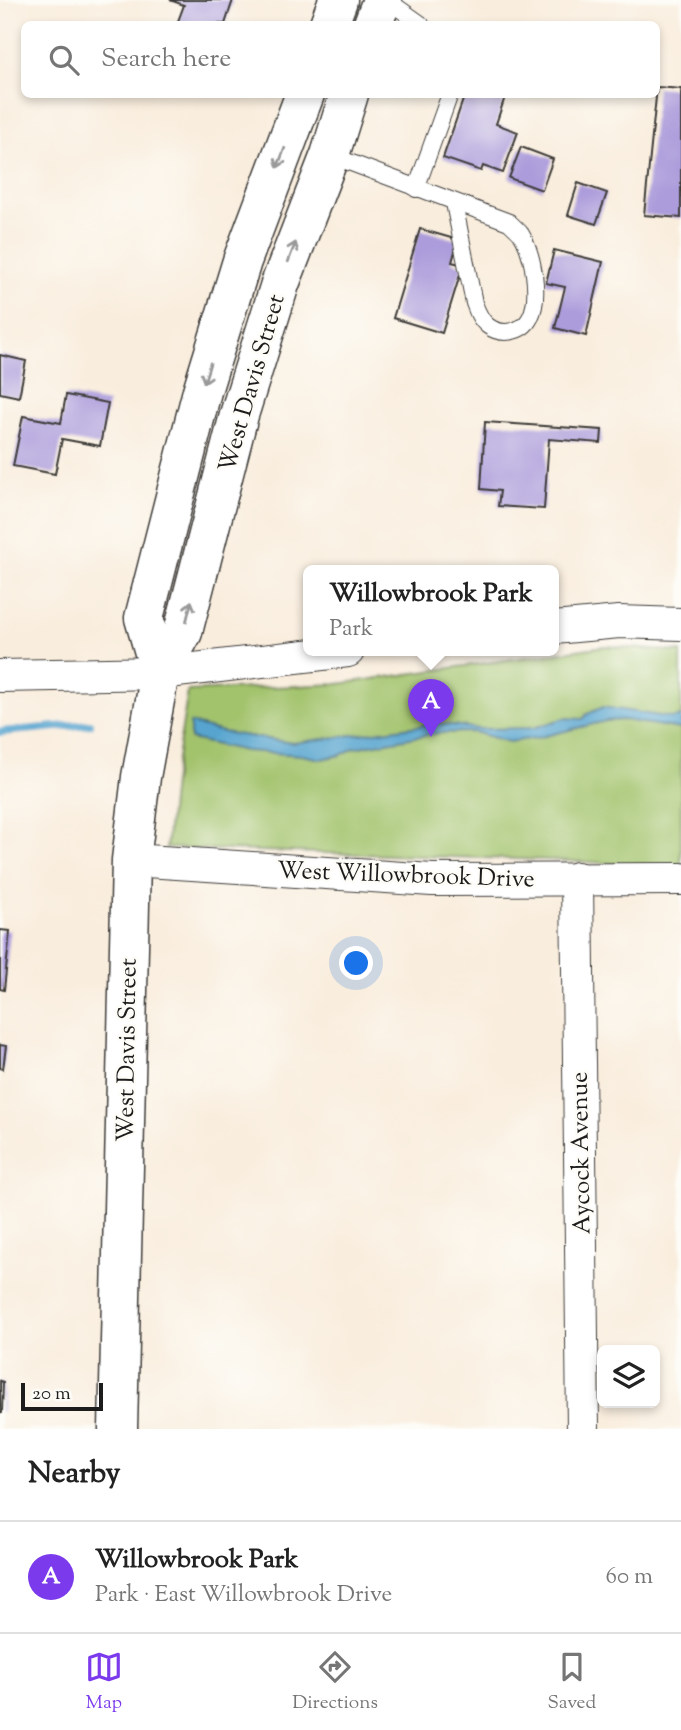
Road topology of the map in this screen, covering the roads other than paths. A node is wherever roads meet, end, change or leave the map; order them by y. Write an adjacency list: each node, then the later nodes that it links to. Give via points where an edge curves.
1 (338, 0): 4 (street)
2 (382, 0): 5 (street)
3 (387, 0): 6 (lane)
4 (331, 21)
5 (374, 21)
6 (417, 21)
7 (303, 98): 16 (street, West Davis Street, one-way to 16, via 242,261 202,391 144,618)
8 (348, 98): 10 (street, West Davis Street)
9 (449, 98): 11 (lane)
10 (330, 155): 11 (lane); 16 (street, West Davis Street, one-way to 10, via 183,632 239,415 280,284)
11 (416, 189): 12 (lane)
12 (454, 203): 12 (lane, via 509,222 520,234 531,261 535,291 530,319 520,329 490,328 480,317)
13 (681, 624): 14 (street, via 620,622)
14 (559, 628)
15 (305, 656): 16 (street)
16 (160, 673): 17 (street); 18 (street, West Davis Street)
17 (0, 676)
18 (131, 860): 19 (street, West Willowbrook Drive, via 432,880); 21 (street, West Davis Street)
19 (577, 878): 20 (street, West Willowbrook Drive); 22 (street, Aycock Avenue)
20 (681, 878)
21 (118, 1429)
22 (583, 1429)

